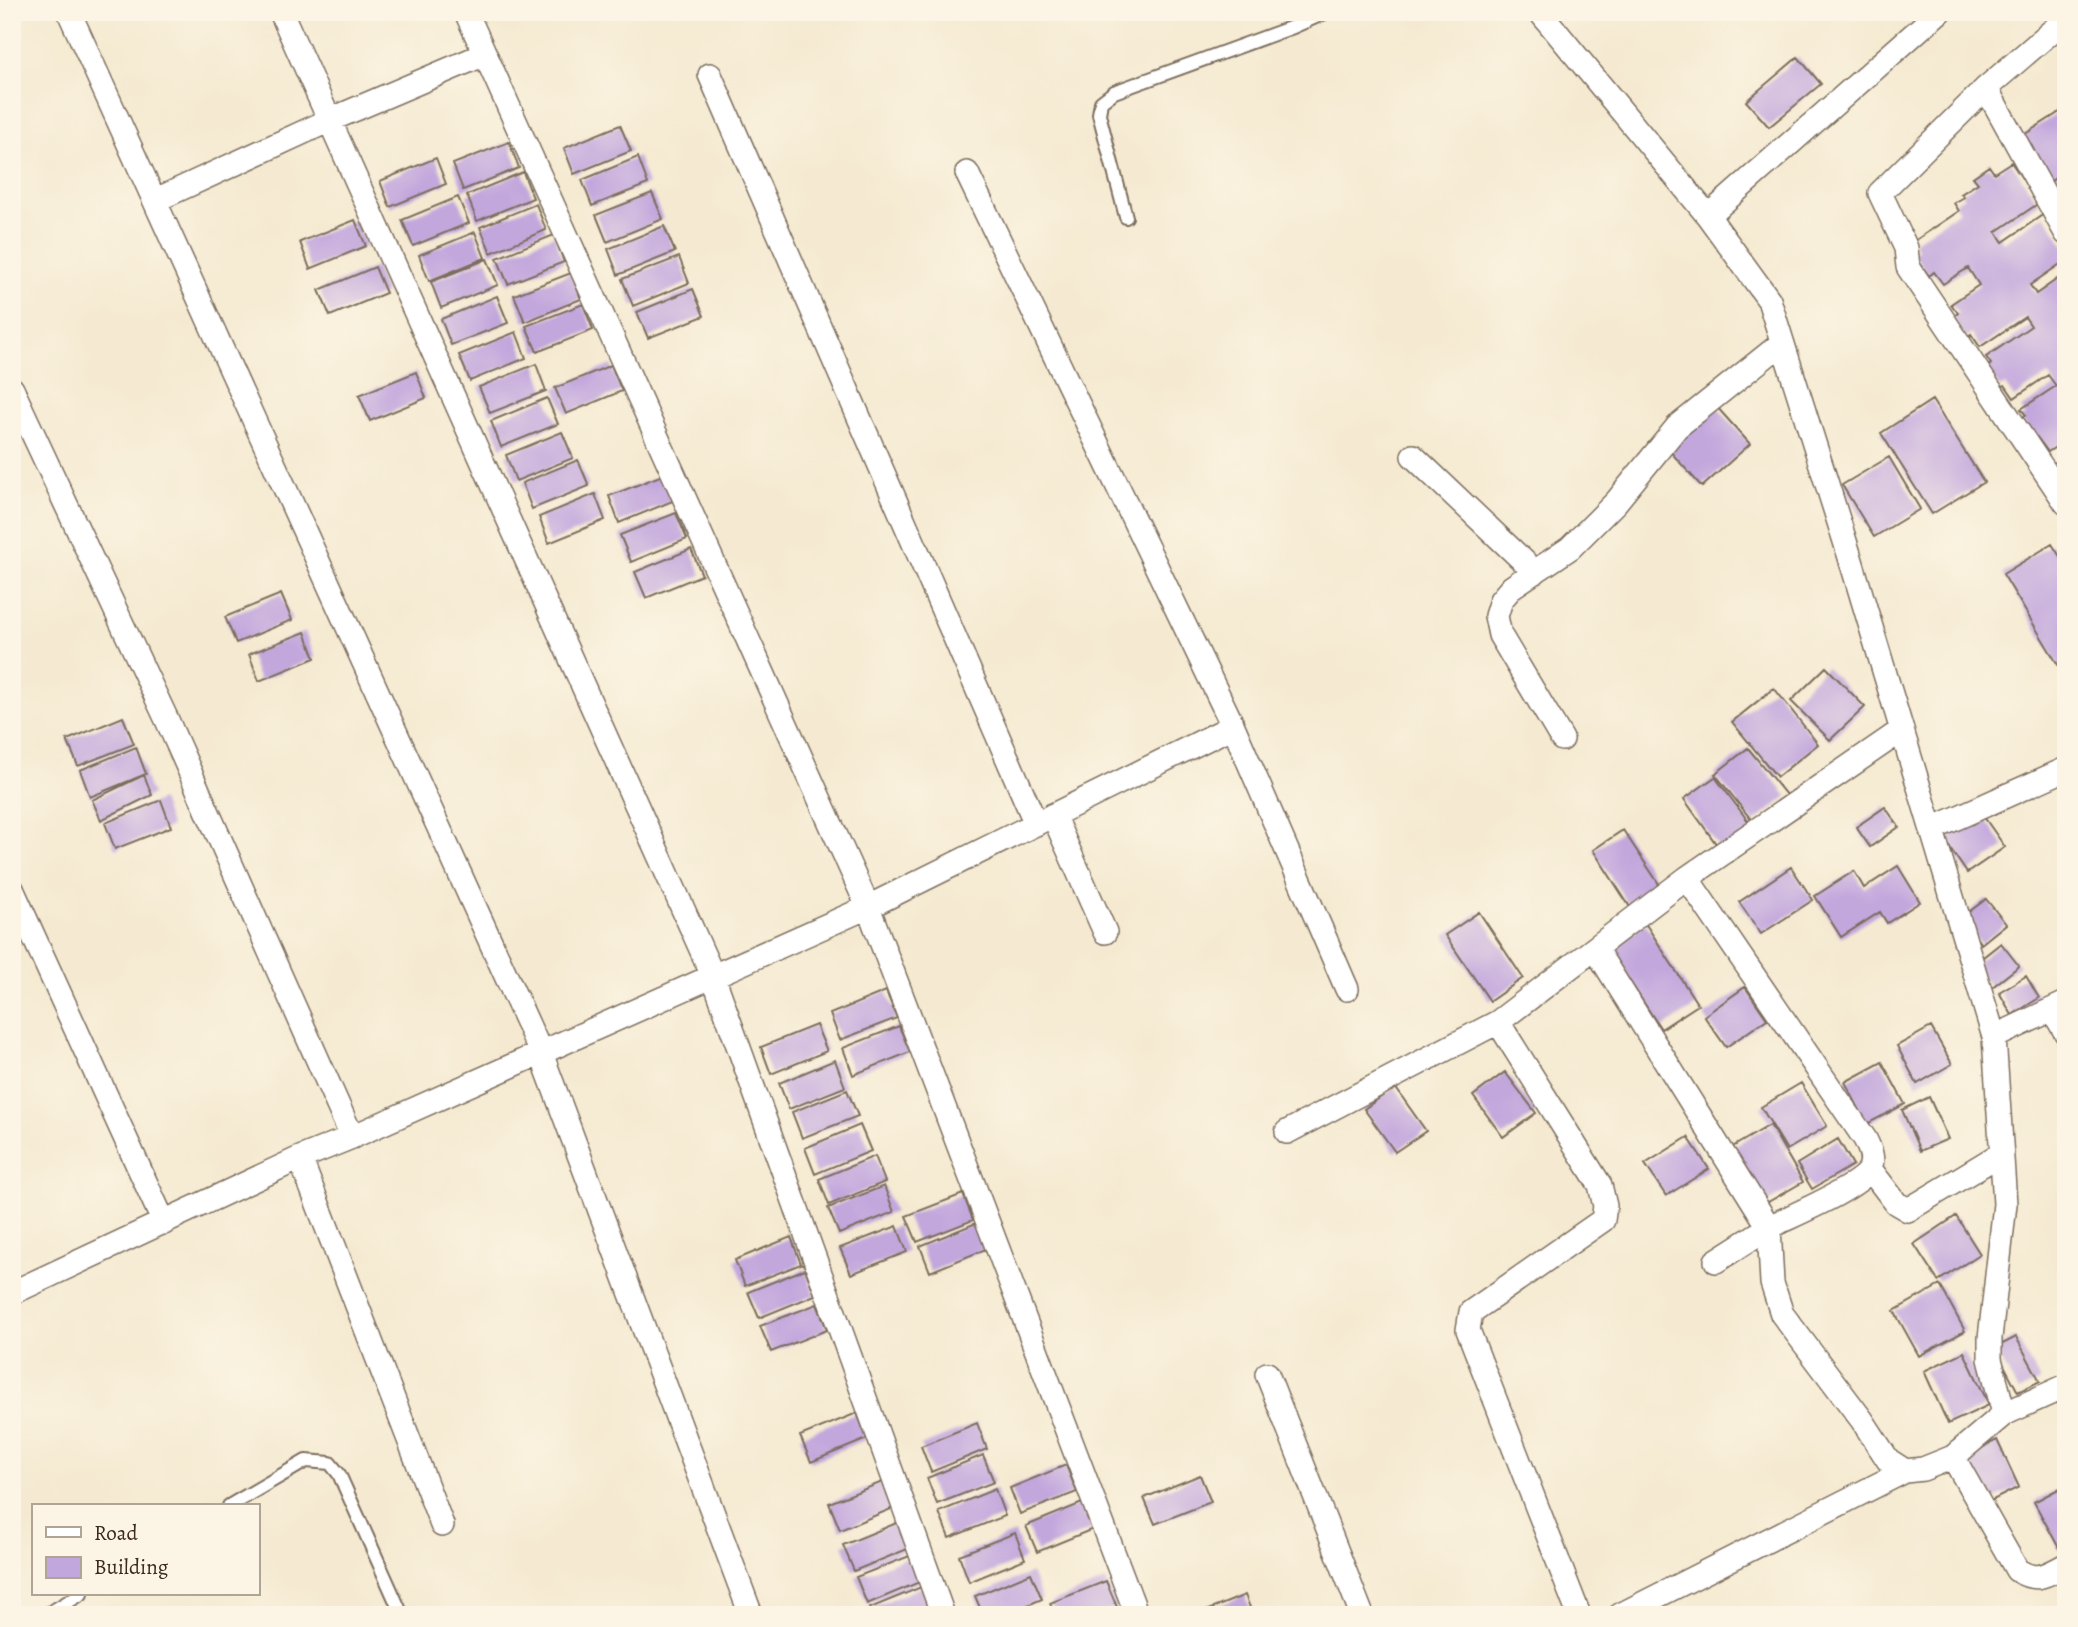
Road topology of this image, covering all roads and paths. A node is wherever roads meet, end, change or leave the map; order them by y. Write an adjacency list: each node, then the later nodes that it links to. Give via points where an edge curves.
1 (69, 12): 13 (street)
2 (281, 12): 11 (street)
3 (466, 12): 8 (street)
4 (1326, 12): 15 (lane, via 1114,92 1101,102 1099,114)
5 (1540, 12): 14 (street)
6 (1939, 12): 14 (street)
7 (2066, 19): 10 (street)
8 (485, 54): 11 (street); 30 (street)
9 (710, 75): 26 (street)
10 (1986, 88): 16 (street); 20 (street, via 1880,193 1906,248 1908,267)
11 (330, 120): 13 (street); 33 (street)
12 (968, 173): 22 (street)
13 (156, 200): 39 (street)
14 (1708, 216): 17 (street, via 1769,300)
15 (1126, 217)
16 (2066, 233)
17 (1782, 343): 21 (street, via 1676,427 1616,502 1570,548); 23 (street)
18 (12, 389): 41 (street, via 167,720)
19 (1413, 456): 21 (street)
20 (2066, 503)
21 (1535, 572): 24 (street, via 1512,587 1496,616 1500,635)
22 (1233, 726): 26 (street); 34 (street)
23 (1902, 730): 27 (street); 28 (street)
24 (1562, 739)
25 (2066, 769): 27 (street)
26 (1045, 820): 30 (street); 31 (street)
27 (1932, 829): 38 (street)
28 (1687, 878): 32 (street); 44 (street, via 1865,1139 1872,1154)
29 (12, 889): 45 (street)
30 (868, 907): 33 (street); 62 (street)
31 (1105, 932)
32 (1595, 948): 36 (street); 46 (street)
33 (713, 976): 39 (street); 61 (street)
34 (1347, 989)
35 (2059, 1007): 37 (street); 38 (street)
36 (1498, 1021): 40 (street); 64 (street, via 1600,1185 1605,1206 1603,1220 1471,1312 1468,1330)
37 (2066, 1033)
38 (1994, 1037): 42 (street)
39 (541, 1053): 41 (street); 60 (street)
40 (1287, 1132)
41 (352, 1137): 43 (street)
42 (2002, 1153): 44 (street, via 1908,1210 1896,1203); 51 (street, via 2006,1204 1990,1359)
43 (300, 1158): 45 (street); 55 (street)
44 (1870, 1169): 46 (street, via 1857,1183)
45 (164, 1223): 48 (street)
46 (1769, 1227): 47 (street); 53 (street, via 1772,1283 1782,1314 1888,1460)
47 (1716, 1261)
48 (12, 1293)
49 (1267, 1374): 63 (street)
50 (2066, 1386): 51 (street)
51 (2004, 1414): 52 (street)
52 (1953, 1457): 53 (street); 56 (street, via 2017,1570 2028,1577 2043,1577)
53 (1905, 1471): 65 (street)
54 (232, 1504): 59 (lane, via 306,1461 330,1463)
55 (442, 1525)
56 (2066, 1565)
57 (78, 1596): 58 (lane)
58 (46, 1615)
59 (402, 1615)
60 (751, 1615)
61 (943, 1615)
62 (1137, 1615)
63 (1362, 1615)
64 (1579, 1615)
65 (1620, 1615)

